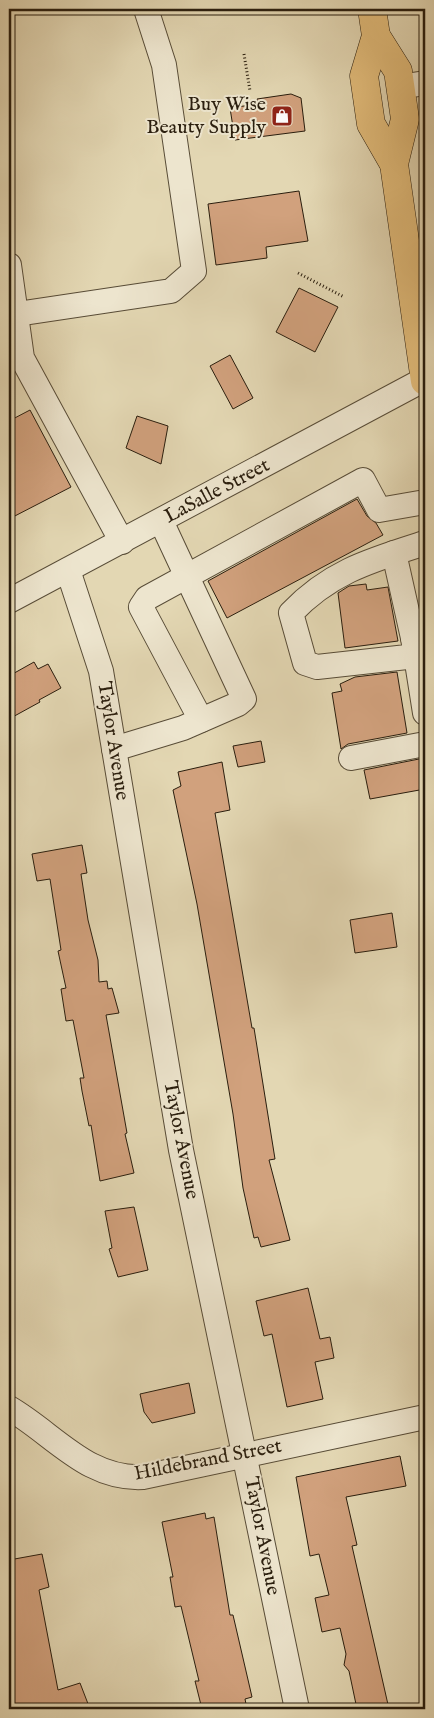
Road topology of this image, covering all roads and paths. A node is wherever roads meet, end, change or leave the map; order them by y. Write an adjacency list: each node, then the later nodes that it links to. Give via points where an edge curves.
1 (146, 9): 11 (street, via 164,65 194,271 171,291)
2 (372, 9): 3 (main road)
3 (376, 36): 5 (main road, via 398,71); 7 (main road, via 364,76 371,124)
4 (244, 54): 6 (path)
5 (413, 85): 7 (main road)
6 (250, 91)
7 (394, 164): 13 (main road)
8 (9, 265): 11 (street)
9 (298, 273): 10 (path)
10 (344, 297)
11 (16, 314): 12 (street)
12 (15, 359): 16 (street)
13 (425, 380): 15 (street, LaSalle Street)
14 (425, 502): 20 (street, via 379,510 363,480)
15 (161, 521): 16 (street, LaSalle Street); 20 (street)
16 (122, 542): 19 (street, LaSalle Street)
17 (425, 543): 18 (street)
18 (394, 553): 22 (street); 22 (street, via 363,563 330,580 309,594 291,613 305,662 317,667)
19 (68, 570): 21 (street, LaSalle Street); 26 (street, Taylor Avenue, via 101,671)
20 (187, 576): 24 (street, via 244,699); 24 (street, via 147,598 141,607)
21 (9, 601)
22 (418, 643): 23 (street)
23 (425, 713)
24 (201, 720): 26 (street)
25 (425, 744): 27 (street)
26 (114, 748): 30 (street, Taylor Avenue, via 181,1150)
27 (351, 758)
28 (9, 1408): 30 (street, Hildebrand Street, via 86,1464 108,1474 143,1476)
29 (425, 1417): 30 (street, Hildebrand Street)
30 (246, 1454): 31 (street, Taylor Avenue)
31 (297, 1709)

